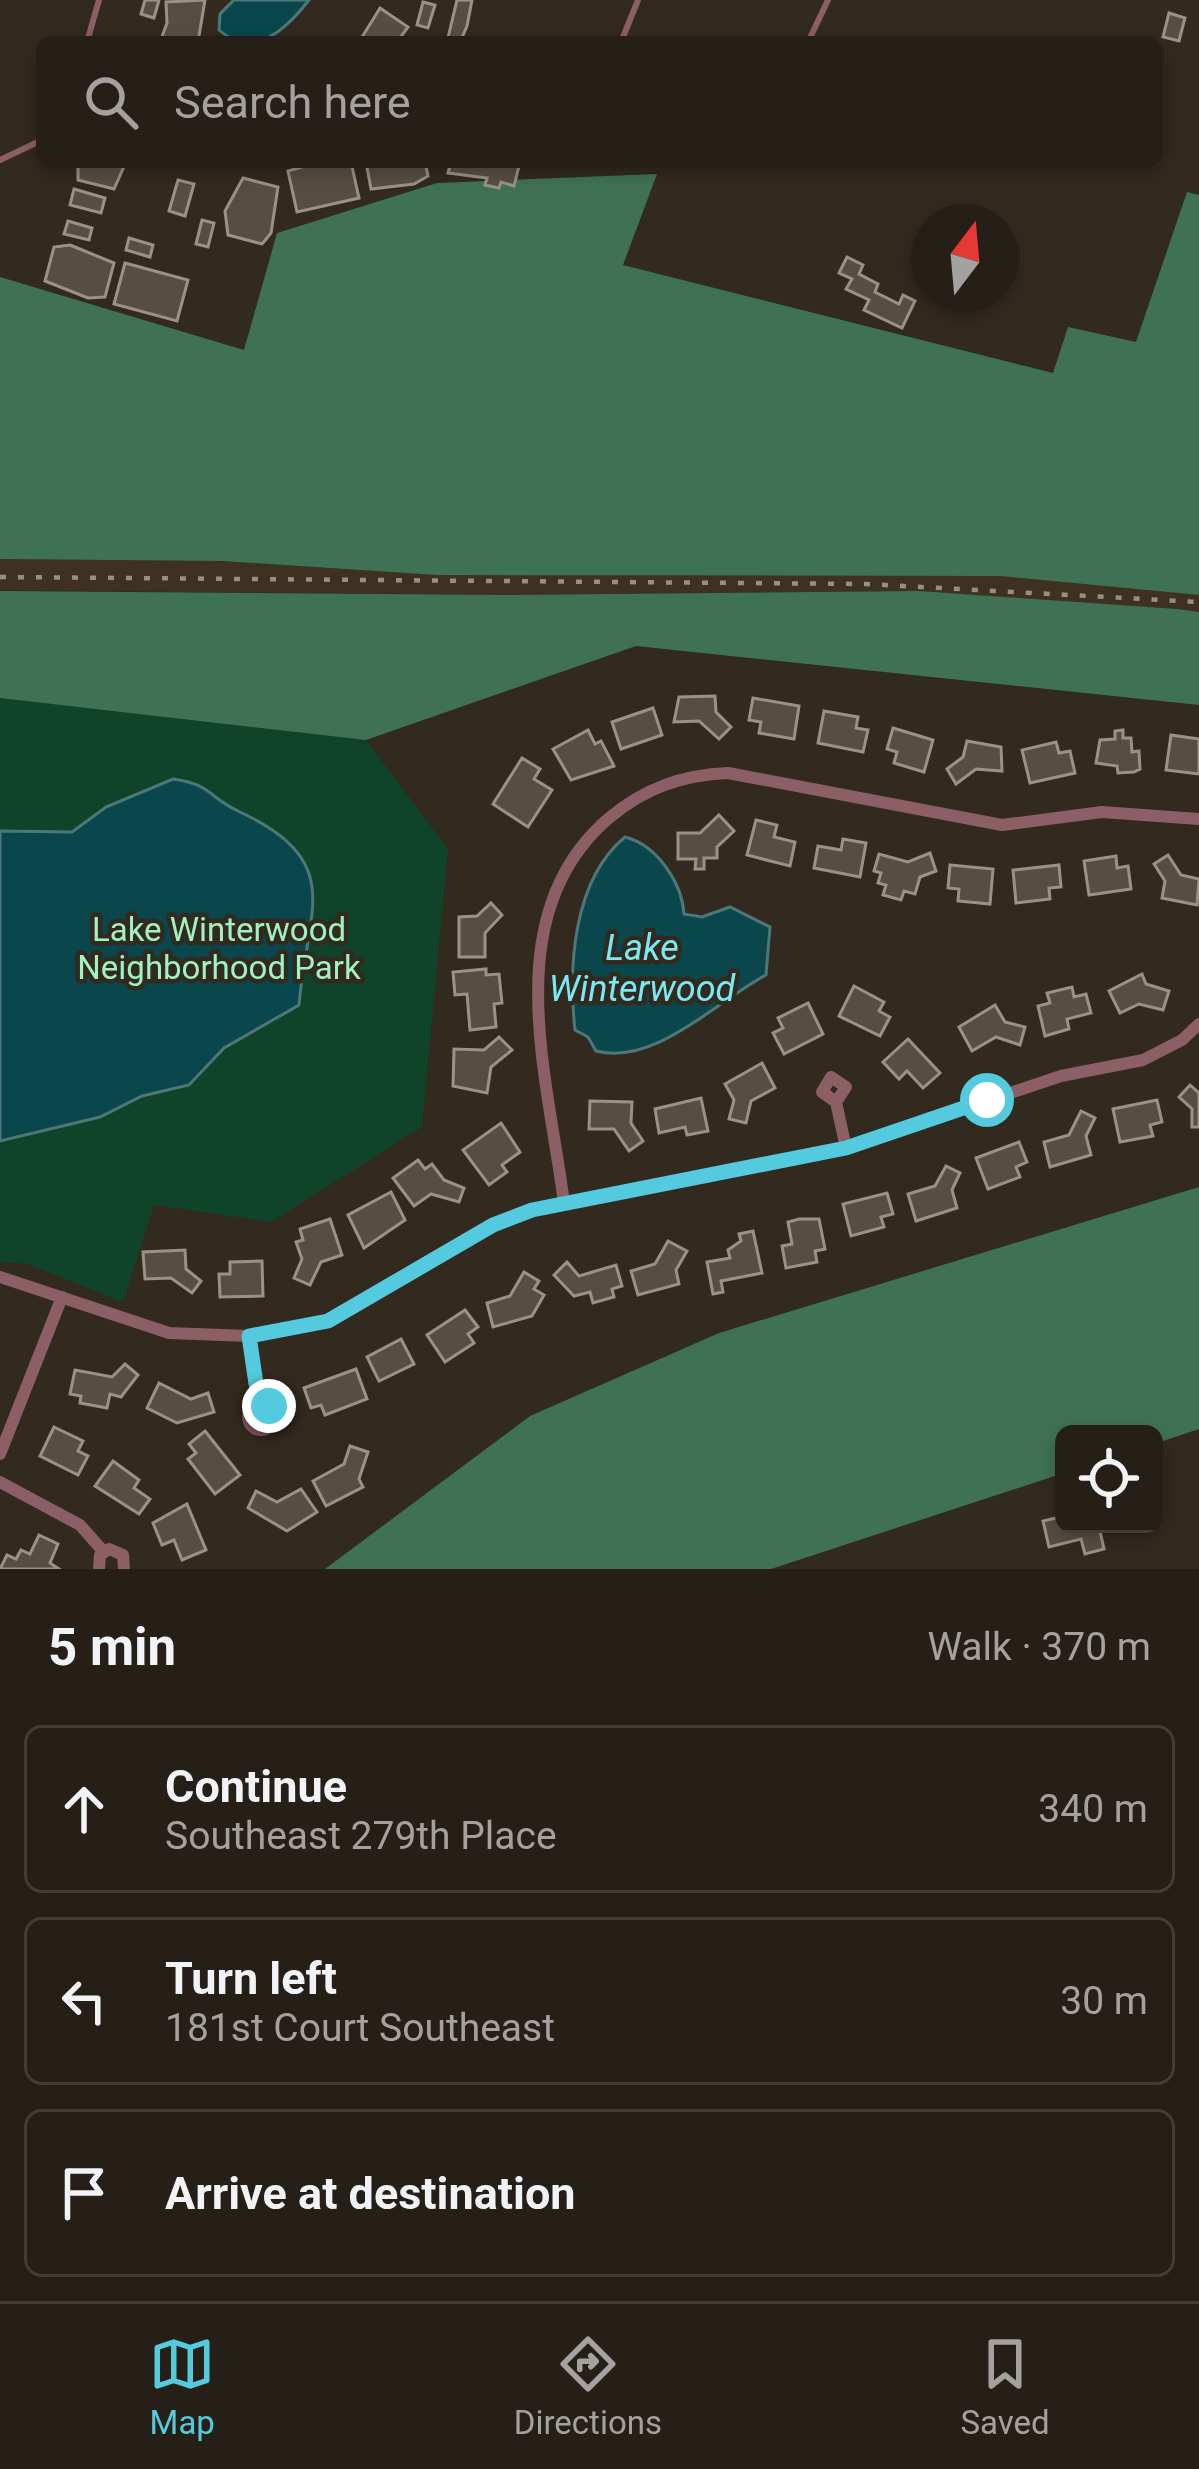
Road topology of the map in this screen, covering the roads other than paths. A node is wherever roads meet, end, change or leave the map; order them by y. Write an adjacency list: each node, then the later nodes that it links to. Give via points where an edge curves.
1 (99, 0): 4 (lane)
2 (638, 0): 5 (lane)
3 (828, 0): 6 (lane)
4 (89, 36)
5 (623, 36)
6 (811, 36)
7 (36, 143): 8 (lane)
8 (0, 160)
9 (1199, 819): 13 (street, via 1115,812 1002,825 728,773 652,789 579,848 541,930 538,990)
10 (1199, 1024): 12 (street, via 1143,1060 1061,1076)
11 (836, 1102): 12 (street)
12 (846, 1148): 13 (street)
13 (563, 1203): 16 (street, via 493,1225 328,1321)
14 (0, 1277): 15 (street)
15 (62, 1297): 16 (street, via 169,1333); 18 (street)
16 (249, 1336): 17 (street)
17 (259, 1404)
18 (0, 1454)
19 (0, 1482): 20 (street, via 80,1525)
20 (104, 1551): 21 (street); 22 (street, via 119,1551)
21 (99, 1569)
22 (124, 1569)

